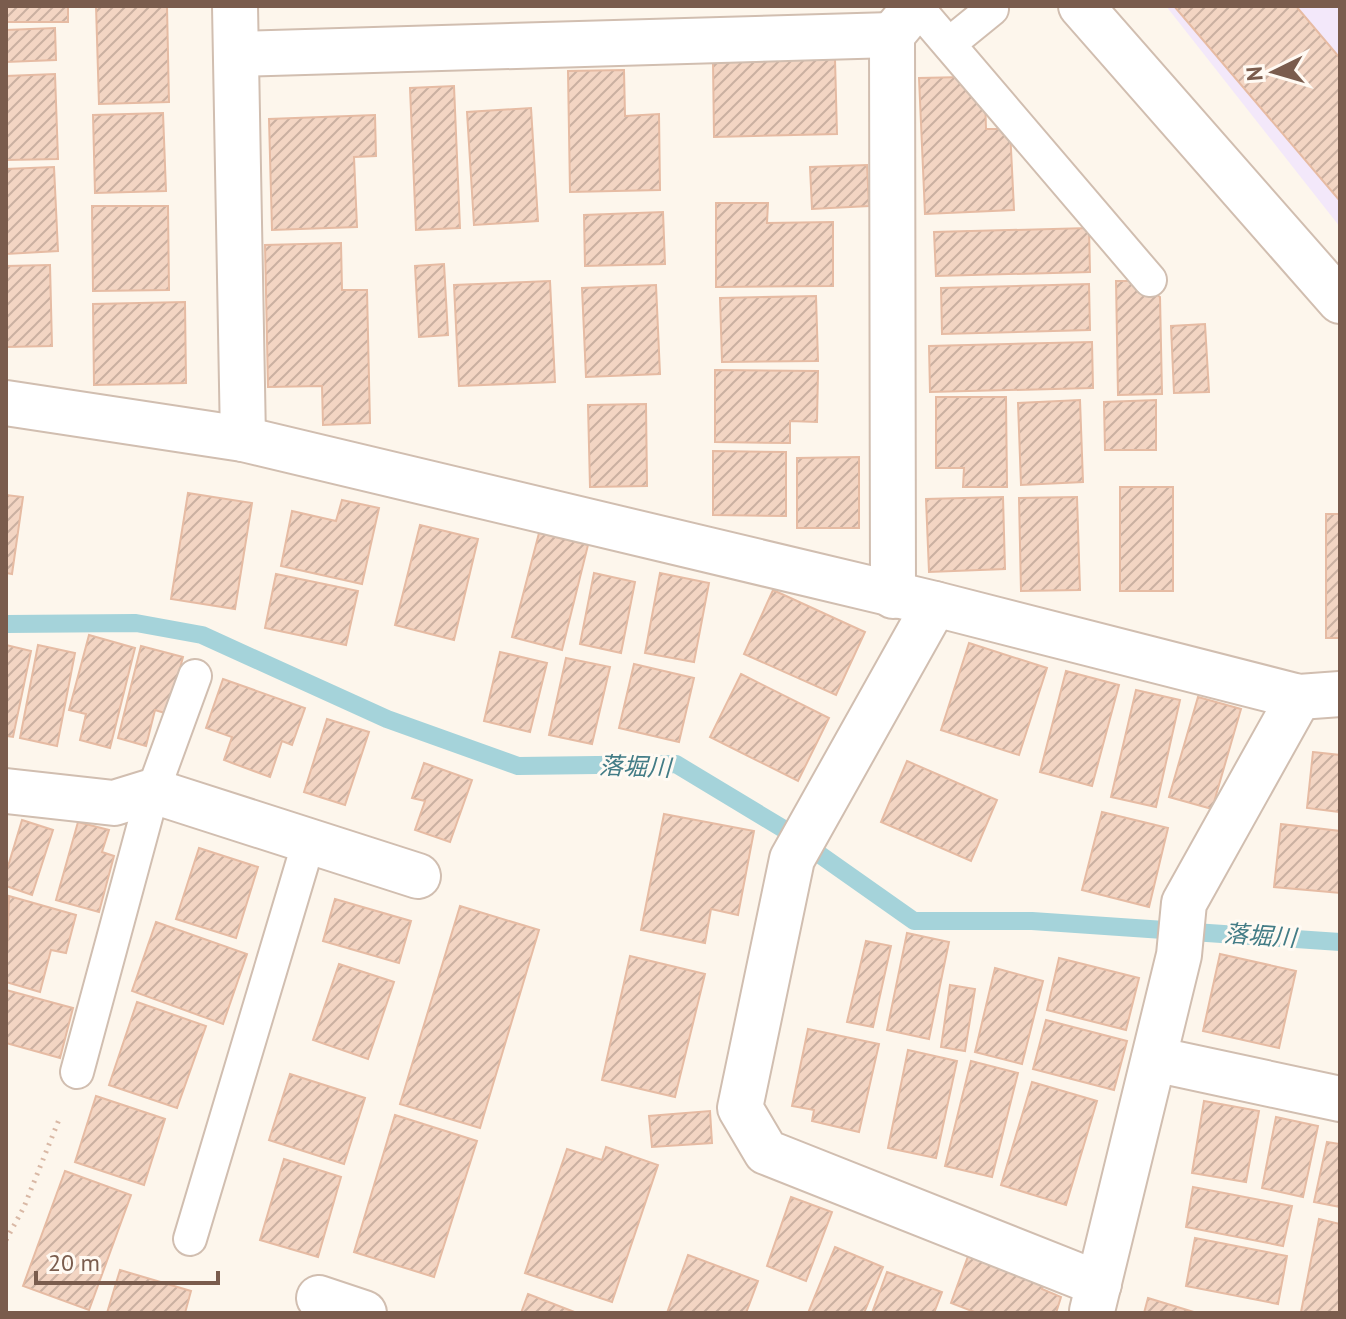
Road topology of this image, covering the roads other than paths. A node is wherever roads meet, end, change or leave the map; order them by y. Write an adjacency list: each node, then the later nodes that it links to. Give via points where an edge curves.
1 (235, 6): 6 (street)
2 (1081, 6): 8 (street)
3 (992, 9): 5 (lane)
4 (908, 16): 5 (lane); 6 (street); 11 (street)
5 (949, 44): 7 (lane)
6 (236, 54): 10 (street)
7 (1150, 280)
8 (1340, 301)
9 (6, 403): 10 (street)
10 (243, 439): 11 (street)
11 (893, 596): 12 (street)
12 (935, 604): 14 (street); 24 (street, via 792,859 740,1108 766,1152)
13 (195, 676): 16 (lane)
14 (1320, 696): 19 (street, via 1184,903 1179,955)
15 (6, 791): 16 (street, via 114,803)
16 (153, 791): 17 (street); 20 (lane)
17 (309, 841): 18 (street); 22 (lane)
18 (418, 876)
19 (1154, 1059): 21 (street); 24 (street)
20 (77, 1072)
21 (1340, 1099)
22 (190, 1239)
23 (319, 1298): 25 (street)
24 (1095, 1299)
25 (364, 1313)

